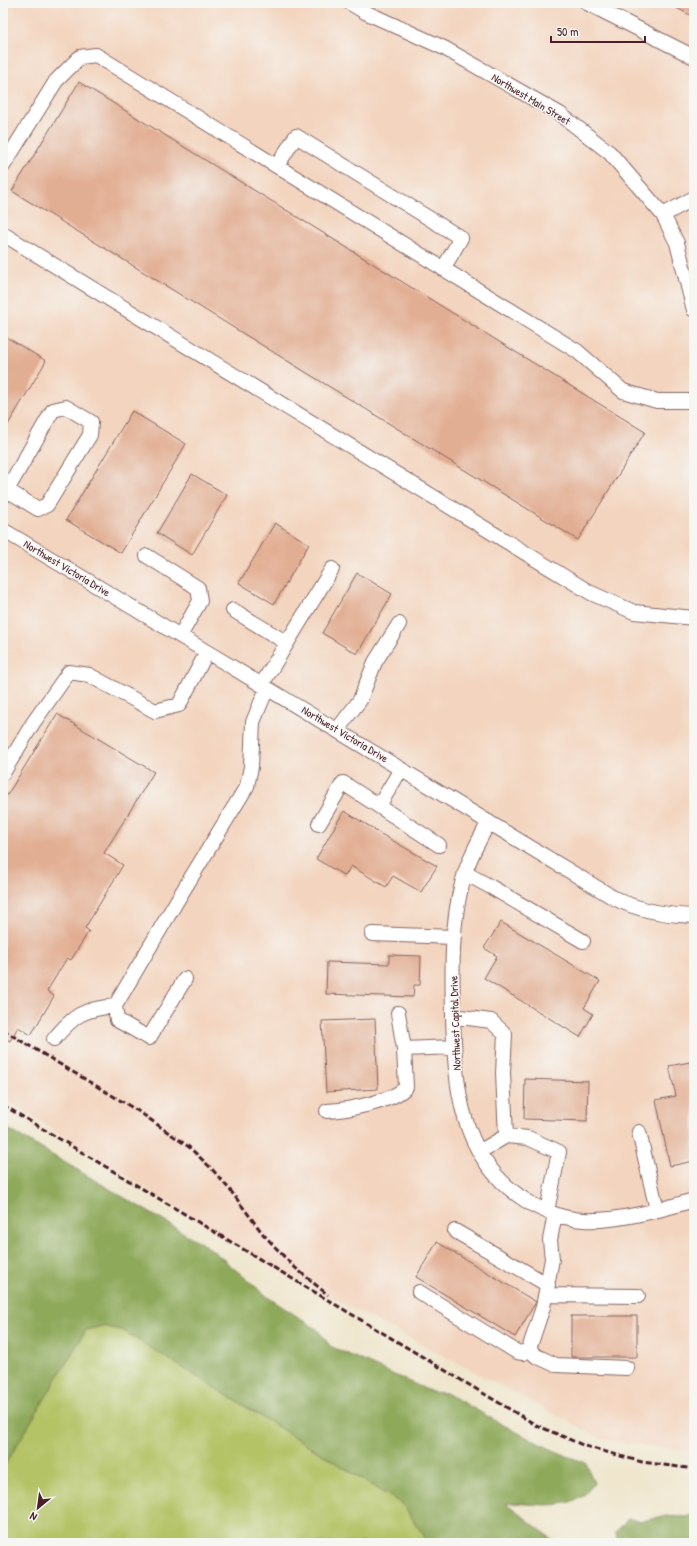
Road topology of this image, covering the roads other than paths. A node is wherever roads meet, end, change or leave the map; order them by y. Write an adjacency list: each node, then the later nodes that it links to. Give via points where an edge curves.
1 (350, 3): 7 (street, Northwest Main Street, via 444,48 560,114 610,153)
2 (587, 3): 3 (street)
3 (694, 57)
4 (3, 166): 5 (street, via 56,81 80,57 96,55)
5 (277, 166): 9 (street); 9 (street, via 296,136 461,238)
6 (694, 198): 7 (street)
7 (663, 215): 10 (street, Northwest Main Street, via 677,243)
8 (3, 234): 17 (street, via 591,593 634,612)
9 (443, 269): 11 (street, via 577,351 624,391 657,401)
10 (694, 310)
11 (694, 401)
12 (5, 494): 12 (street, via 53,410 66,407 91,422 90,435 47,505 38,509)
13 (3, 530): 19 (street, Northwest Victoria Drive)
14 (147, 556): 19 (street, via 198,588 200,601)
15 (332, 569): 20 (street)
16 (233, 610): 20 (street)
17 (694, 618)
18 (399, 624): 23 (street, via 375,662 360,700)
19 (180, 636): 21 (street, Northwest Victoria Drive)
20 (287, 643): 22 (street)
21 (207, 652): 22 (street, Northwest Victoria Drive); 25 (street, via 179,704 155,711 89,676 69,672 33,723)
22 (264, 686): 23 (street, Northwest Victoria Drive); 36 (street, via 253,722 251,767 247,786)
23 (337, 730): 24 (street, Northwest Victoria Drive)
24 (401, 769): 26 (street); 27 (street, Northwest Victoria Drive)
25 (3, 773)
26 (379, 806): 28 (street, via 343,783); 29 (street)
27 (489, 822): 30 (street, Northwest Capital Drive); 31 (street, Northwest Victoria Drive, via 629,905 658,912)
28 (319, 824)
29 (439, 845)
30 (465, 873): 33 (street, Northwest Capital Drive, via 455,918); 34 (street)
31 (694, 916)
32 (372, 934): 33 (street)
33 (454, 937): 38 (street, Northwest Capital Drive)
34 (584, 941)
35 (185, 979): 36 (street, via 149,1038 117,1020)
36 (115, 1006): 39 (street, via 97,1008 76,1016)
37 (398, 1013): 41 (street)
38 (453, 1016): 40 (street, Northwest Capital Drive); 44 (street, via 491,1021 505,1034 503,1073)
39 (54, 1039)
40 (454, 1047): 41 (street); 45 (street, Northwest Capital Drive, via 460,1099 467,1126)
41 (404, 1049): 42 (street, via 406,1087 402,1092 344,1110)
42 (328, 1111)
43 (639, 1132): 47 (street)
44 (506, 1136): 45 (street); 48 (street, via 528,1138 558,1152)
45 (479, 1152): 48 (street, Northwest Capital Drive, via 492,1172 509,1188 529,1203)
46 (694, 1200): 47 (street, Northwest Capital Drive)
47 (657, 1210): 48 (street, Northwest Capital Drive, via 602,1220 566,1218)
48 (551, 1212): 50 (street, via 552,1259)
49 (455, 1231): 50 (street)
50 (547, 1290): 52 (street); 53 (street, via 544,1307)
51 (419, 1292): 53 (street, via 517,1352 523,1353)
52 (638, 1296)
53 (529, 1349): 54 (street, via 536,1356 556,1365)
54 (628, 1368)

